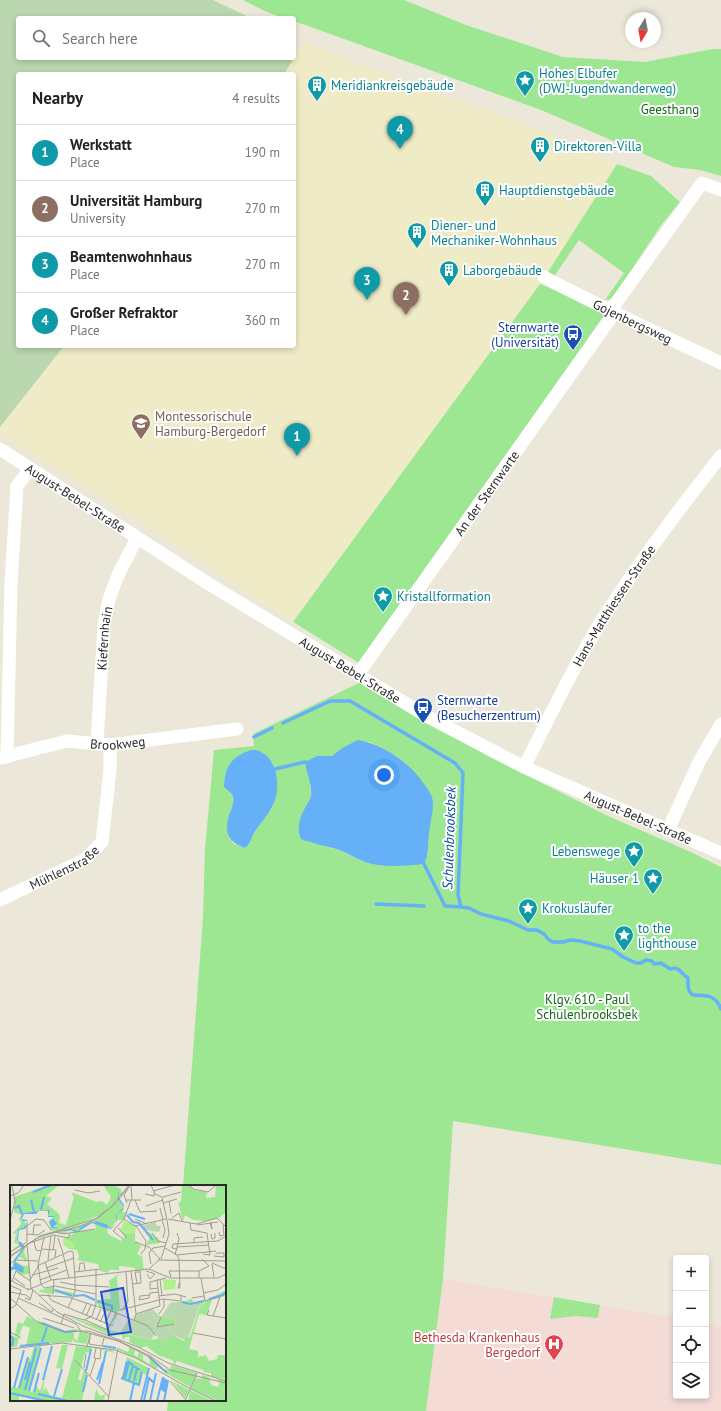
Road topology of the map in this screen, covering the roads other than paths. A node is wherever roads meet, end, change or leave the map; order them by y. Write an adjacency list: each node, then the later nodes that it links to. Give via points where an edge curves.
1 (721, 190): 3 (street, An der Sternwarte, via 702,183)
2 (544, 277): 3 (street, Gojenbergsweg)
3 (613, 311): 4 (street, Gojenbergsweg); 9 (street, An der Sternwarte)
4 (721, 363)
5 (0, 449): 7 (street, August-Bebel-Straße)
6 (721, 456): 15 (street, Hans-Matthiessen-Straße, via 642,559 602,621)
7 (30, 469): 8 (street, August-Bebel-Straße); 14 (street, via 17,486)
8 (137, 538): 9 (street, August-Bebel-Straße); 12 (street, Kiefernhain, via 109,599 104,625)
9 (358, 674): 15 (street, August-Bebel-Straße, via 428,717)
10 (721, 724): 16 (street, via 699,762)
11 (237, 729): 13 (street, Brookweg)
12 (97, 744): 13 (street, Brookweg); 14 (street, Brookweg, via 67,741)
13 (110, 745): 18 (street, Mühlenstraße, via 110,770 102,842 84,860)
14 (3, 757)
15 (524, 767): 16 (street, August-Bebel-Straße)
16 (668, 830): 17 (street, August-Bebel-Straße)
17 (721, 853)
18 (0, 900)

